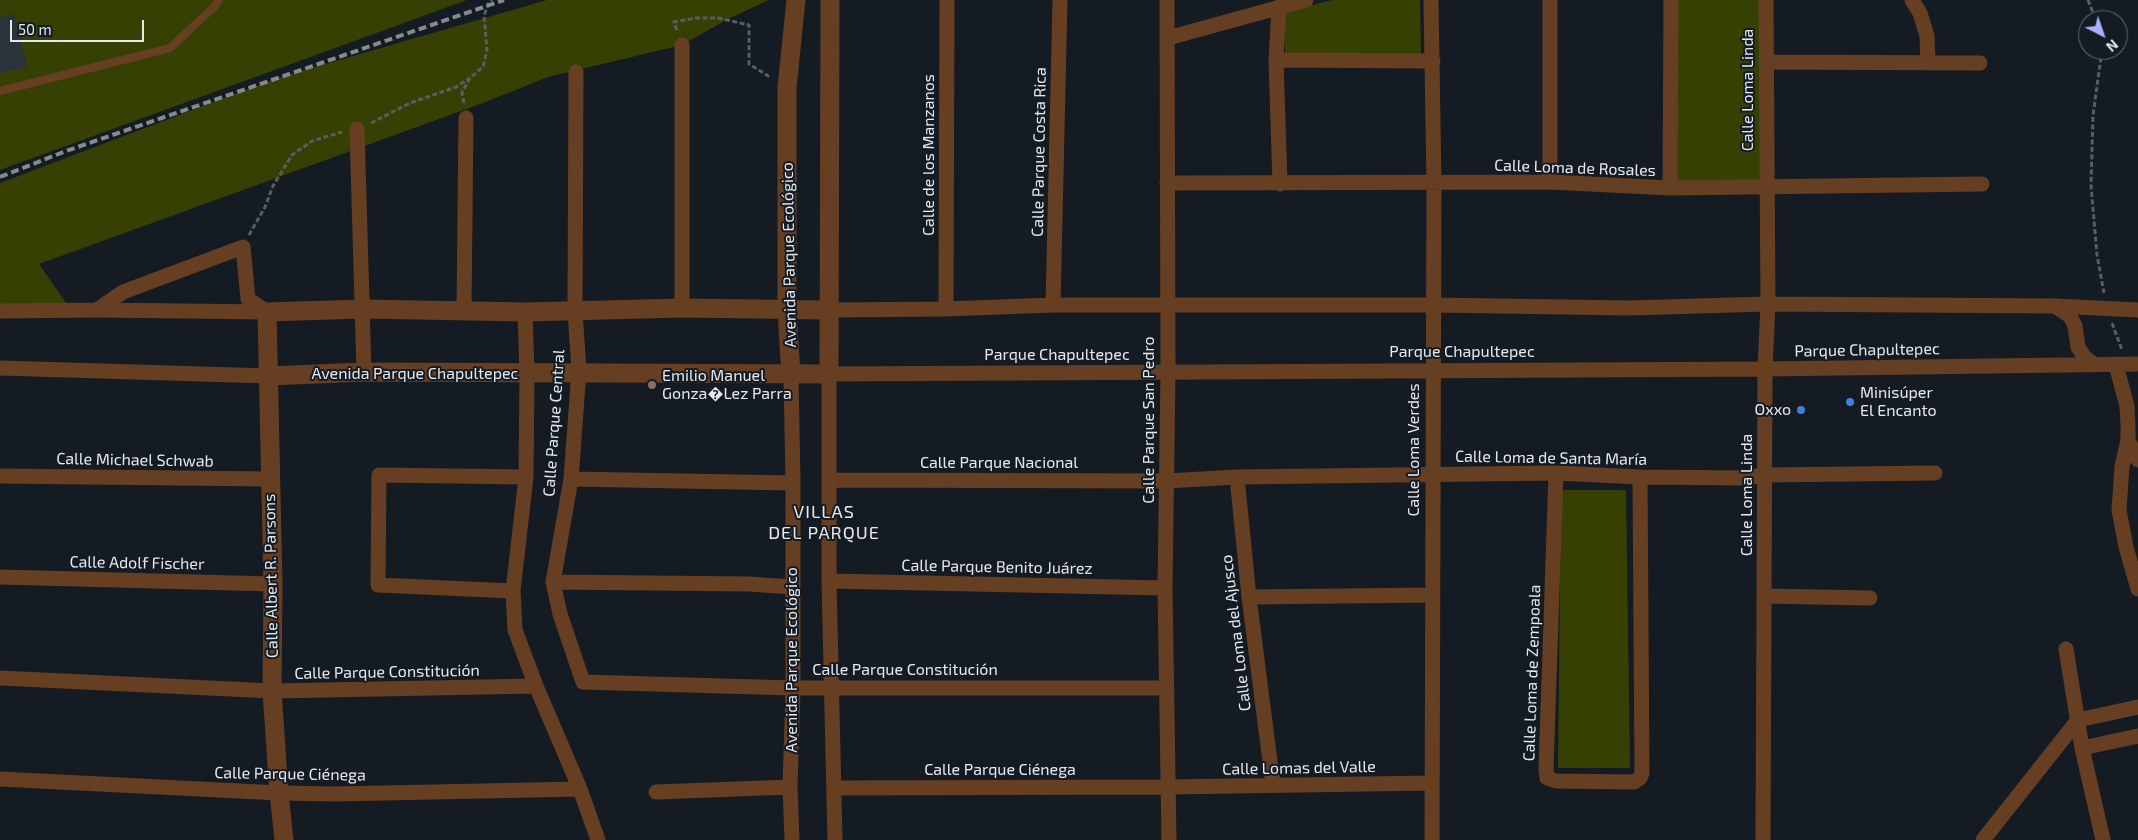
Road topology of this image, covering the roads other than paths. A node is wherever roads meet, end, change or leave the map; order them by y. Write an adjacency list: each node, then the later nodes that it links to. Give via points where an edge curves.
1 (220, 0): 22 (lane, via 170,48)
2 (796, 0): 46 (street, Avenida Parque Ecológico, via 787,88)
3 (830, 0): 42 (street)
4 (947, 0): 39 (street, Calle de los Manzanos)
5 (1060, 0): 33 (street, Calle Parque Costa Rica)
6 (1167, 0): 14 (street, Calle Parque San Pedro)
7 (1306, 0): 13 (street)
8 (1430, 0): 17 (street, Calle Loma Verdes)
9 (1550, 0): 25 (street)
10 (1671, 0): 31 (street)
11 (1766, 0): 18 (street, Calle Loma Linda)
12 (1912, 0): 20 (street, via 1927,36)
13 (1279, 7): 14 (street); 16 (street)
14 (1168, 38): 26 (street, Calle Parque San Pedro)
15 (682, 45): 37 (street)
16 (1276, 60): 17 (street); 28 (street)
17 (1433, 61): 27 (street, Calle Loma Verdes)
18 (1766, 62): 20 (street); 30 (street, Calle Loma Linda)
19 (1980, 62): 20 (street)
20 (1928, 63)
21 (576, 72): 45 (street, Calle Parque Central)
22 (0, 91)
23 (466, 118): 41 (street)
24 (357, 129): 38 (street)
25 (1550, 182): 27 (street, Calle Loma de Rosales); 31 (street, Calle Loma de Rosales)
26 (1167, 183): 28 (street, Calle Loma de Rosales); 34 (street, Calle Parque San Pedro)
27 (1434, 183): 28 (street, Calle Loma de Rosales); 35 (street, Calle Loma Verdes)
28 (1280, 184)
29 (1982, 184): 30 (street, Calle Loma de Rosales)
30 (1766, 187): 31 (street, Calle Loma de Rosales); 32 (street, Calle Loma Linda)
31 (1670, 188)
32 (1768, 304): 35 (street, via 1629,308); 36 (street); 53 (street, Calle Loma Linda)
33 (1053, 305): 34 (street); 39 (street)
34 (1166, 305): 35 (street); 56 (street, Calle Parque San Pedro)
35 (1433, 305): 52 (street, Calle Loma Verdes)
36 (2055, 306): 43 (street); 49 (street, via 2070,316 2076,326 2078,347)
37 (682, 308): 45 (street); 46 (street)
38 (362, 309): 41 (street); 47 (street); 54 (street)
39 (946, 309): 42 (street)
40 (97, 310): 44 (street); 47 (street); 47 (street, via 123,292 243,247 248,298)
41 (464, 310): 48 (street)
42 (829, 310): 46 (street); 58 (street)
43 (2138, 310)
44 (0, 311)
45 (576, 311): 48 (street); 55 (street, Calle Parque Central)
46 (787, 311): 59 (street, Avenida Parque Ecológico)
47 (267, 312): 60 (street, Calle Albert R. Parsons)
48 (526, 312): 57 (street, Calle Parque Central)
49 (2095, 365): 50 (street, Parque Chapultepec); 53 (street, Parque Chapultepec)
50 (2127, 365): 61 (street)
51 (0, 368): 60 (street, Avenida Parque Chapultepec)
52 (1432, 369): 53 (street, Parque Chapultepec); 56 (street, Parque Chapultepec); 65 (street, Calle Loma Verdes)
53 (1765, 369): 66 (street, Calle Loma Linda)
54 (364, 372): 57 (street, Avenida Parque Chapultepec); 60 (street, Avenida Parque Chapultepec)
55 (579, 372): 57 (street, Avenida Parque Chapultepec); 59 (street, Avenida Parque Chapultepec); 72 (street, Calle Parque Central)
56 (1168, 372): 58 (street, Parque Chapultepec); 74 (street, Calle Parque San Pedro)
57 (528, 373): 68 (street, Calle Parque Central)
58 (830, 374): 59 (street, Avenida Parque Chapultepec); 73 (street)
59 (791, 375): 75 (street, Avenida Parque Ecológico)
60 (269, 376): 71 (street, Calle Albert R. Parsons)
61 (2128, 440): 62 (street); 82 (street, via 2122,467 2119,510)
62 (2138, 460)
63 (1556, 473): 65 (street, Calle Loma de Santa María); 70 (street, Calle Loma de Santa María); 70 (street, Calle Loma de Zempoala, via 1546,769 1547,778 1556,781 1634,782 1642,773)
64 (1935, 473): 66 (street, Calle Loma de Santa María)
65 (1432, 474): 69 (street, Calle Loma de Santa María); 84 (street, Calle Loma Verdes)
66 (1765, 475): 70 (street, Calle Loma de Santa María, via 1744,478); 85 (street, Calle Loma Linda)
67 (0, 476): 71 (street, Calle Michael Schwab)
68 (526, 477): 83 (street, Calle Parque Central); 83 (street, via 379,475 378,585)
69 (1237, 477): 74 (street, Calle Loma de Santa María); 86 (street, Calle Loma del Ajusco)
70 (1640, 477)
71 (270, 479): 79 (street, Calle Albert R. Parsons)
72 (571, 479): 75 (street); 78 (street, Calle Parque Central)
73 (830, 480): 74 (street, Calle Parque Nacional); 77 (street)
74 (1167, 480): 81 (street, Calle Parque San Pedro)
75 (794, 483): 80 (street, Avenida Parque Ecológico)
76 (0, 577): 79 (street, Calle Adolf Fischer)
77 (829, 581): 81 (street, Calle Parque Benito Juárez); 92 (street)
78 (553, 582): 80 (street); 90 (street, Calle Parque Central, via 560,614)
79 (273, 584): 95 (street, Calle Albert R. Parsons)
80 (792, 586): 93 (street, Avenida Parque Ecológico)
81 (1165, 588): 94 (street, Calle Parque San Pedro)
82 (2138, 589)
83 (513, 591): 91 (street, Calle Parque Central, via 515,630)
84 (1432, 594): 86 (street); 101 (street, Calle Loma Verdes)
85 (1764, 596): 87 (street); 115 (street, Calle Loma Linda)
86 (1249, 597): 102 (street, Calle Loma del Ajusco)
87 (1870, 598)
88 (2066, 649): 97 (street)
89 (0, 678): 95 (street, Calle Parque Constitución)
90 (584, 682): 93 (street, Calle Parque Constitución)
91 (536, 686): 95 (street, Calle Parque Constitución); 106 (street, Calle Parque Central)
92 (831, 687): 93 (street, Calle Parque Constitución); 94 (street, Calle Parque Constitución); 105 (street)
93 (793, 688): 103 (street, Avenida Parque Ecológico)
94 (1167, 688): 104 (street, Calle Parque San Pedro)
95 (272, 691): 108 (street, Calle Albert R. Parsons)
96 (2138, 707): 97 (street)
97 (2078, 720): 99 (street); 116 (street)
98 (2138, 736): 99 (street)
99 (2082, 748): 117 (street)
100 (0, 779): 108 (street, Calle Parque Ciénega)
101 (1432, 783): 102 (street, Calle Lomas del Valle); 114 (street, Calle Loma Verdes)
102 (1273, 785): 104 (street, Calle Lomas del Valle)
103 (790, 787): 107 (street); 111 (street, Avenida Parque Ecológico)
104 (1167, 787): 105 (street, Calle Parque Ciénega); 113 (street, Calle Parque San Pedro)
105 (834, 788): 112 (street)
106 (580, 789): 108 (street, Calle Parque Ciénega); 110 (street, Calle Parque Central)
107 (656, 792)
108 (279, 794): 109 (street, Calle Albert R. Parsons)
109 (284, 840)
110 (598, 840)
111 (792, 840)
112 (835, 840)
113 (1169, 840)
114 (1432, 840)
115 (1763, 840)
116 (1984, 840)
117 (2103, 840)

